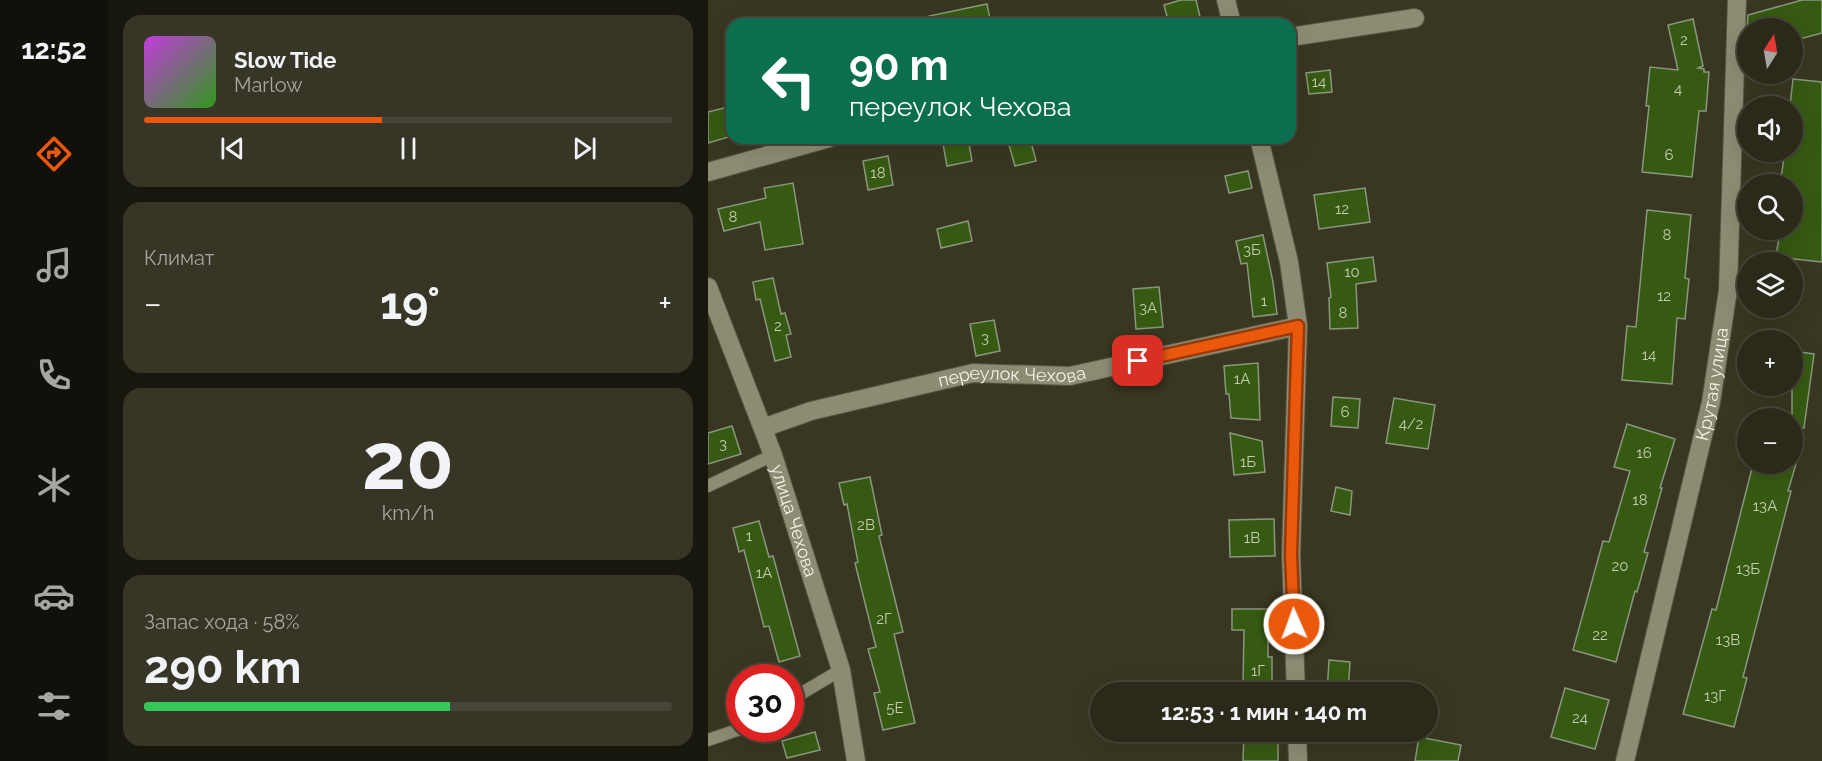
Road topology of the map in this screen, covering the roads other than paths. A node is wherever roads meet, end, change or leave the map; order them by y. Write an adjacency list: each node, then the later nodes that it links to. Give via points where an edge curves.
1 (1226, 0): 3 (street)
2 (1737, 0): 22 (street, Крутая улица, via 1728,290 1711,402)
3 (1230, 18)
4 (1415, 18): 5 (street)
5 (1296, 37)
6 (808, 144): 8 (street)
7 (1260, 144): 10 (street, via 1289,262)
8 (708, 172)
9 (708, 287): 11 (street, улица Чехова)
10 (1298, 326): 11 (street, переулок Чехова, via 1070,376 973,373 811,411); 15 (street, via 1291,554)
11 (763, 428): 12 (street, улица Чехова)
12 (773, 455): 13 (lane); 14 (street, улица Чехова)
13 (708, 486)
14 (841, 670): 16 (lane); 20 (street, улица Чехова)
15 (1296, 682)
16 (804, 692)
17 (726, 734): 18 (lane)
18 (708, 740)
19 (1297, 742): 21 (street)
20 (855, 761)
21 (1298, 761)
22 (1625, 761)

